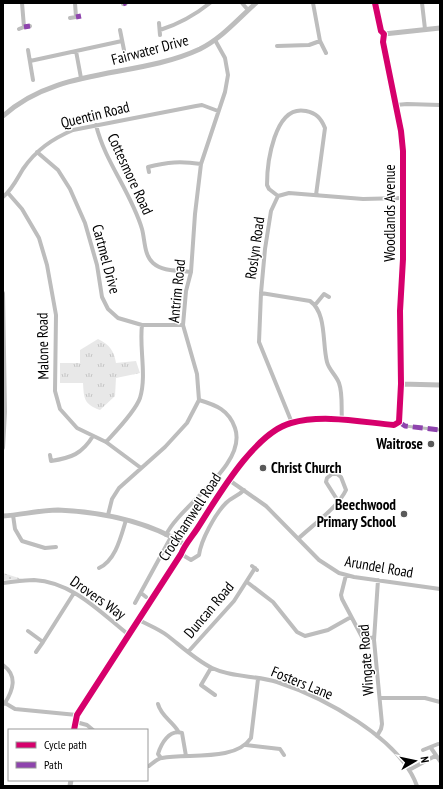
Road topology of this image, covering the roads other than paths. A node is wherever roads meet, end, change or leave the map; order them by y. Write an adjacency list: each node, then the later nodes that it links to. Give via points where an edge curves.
1 (22, 3): 15 (street)
2 (75, 3): 11 (street)
3 (210, 3): 19 (street, via 186,19)
4 (242, 3): 9 (street)
5 (256, 3): 9 (street, Fairwater Drive)
6 (312, 3): 25 (street)
7 (375, 3): 21 (street, Woodlands Avenue, via 381,31)
8 (422, 3): 20 (street)
9 (248, 10): 23 (street, Fairwater Drive)
10 (81, 16): 11 (street)
11 (76, 17): 12 (street)
12 (70, 18)
13 (159, 23): 19 (street)
14 (30, 26): 15 (street)
15 (24, 27): 17 (street)
16 (440, 28): 20 (street)
17 (19, 29)
18 (120, 30): 24 (street, Fairwater Drive)
19 (160, 30): 22 (street)
20 (425, 30): 21 (street)
21 (384, 34): 34 (street, Woodlands Avenue, via 383,42)
22 (160, 35)
23 (215, 40): 32 (street, Fairwater Drive, via 200,49 175,58); 36 (street, Antrim Road, via 222,50 227,68 225,92)
24 (122, 41): 28 (street, Fairwater Drive); 29 (street, Fairwater Drive)
25 (320, 41): 26 (street, via 309,45); 30 (street)
26 (277, 46)
27 (28, 50): 31 (street)
28 (124, 50)
29 (76, 51): 31 (street, Fairwater Drive); 32 (street)
30 (326, 53)
31 (30, 61): 33 (street)
32 (81, 78): 37 (street, Fairwater Drive, via 36,93)
33 (33, 80)
34 (396, 105): 35 (street); 46 (street, Woodlands Avenue, via 402,138)
35 (440, 105)
36 (218, 111): 38 (street, Quentin Road, via 196,106); 40 (street, Antrim Road)
37 (3, 116)
38 (96, 125): 39 (street, Quentin Road, via 73,130 54,138); 47 (street, Cottesmore Road, via 100,143 142,229 146,250 152,263 164,270)
39 (37, 152): 42 (street, Quentin Road); 52 (street, Cartmel Drive, via 58,170 70,189 85,223 97,265 102,297 108,309 118,318)
40 (201, 164): 41 (street, via 181,161 148,170); 47 (street, Antrim Road)
41 (143, 168)
42 (8, 193): 45 (street, Quentin Road); 62 (street, Malone Road, via 22,209 35,232 47,265 56,316 55,391 60,409 77,428)
43 (316, 195): 44 (street, via 289,193); 44 (street, via 325,128 322,120 313,113 301,110 290,112 282,119 274,139 267,185); 46 (street, via 363,199)
44 (278, 196): 49 (street, Roslyn Road, via 272,211)
45 (3, 197)
46 (403, 198): 55 (street, Woodlands Avenue)
47 (191, 272): 53 (street, Antrim Road, via 186,291)
48 (3, 293): 54 (street)
49 (261, 293): 51 (street, via 310,301); 59 (street, Roslyn Road, via 259,342)
50 (329, 297): 51 (street, via 323,292)
51 (315, 305): 58 (street, via 320,312 327,361 339,383)
52 (142, 325): 53 (street, Cartmel Drive); 63 (street, via 140,399)
53 (183, 325): 57 (street, Antrim Road, via 197,374)
54 (4, 362): 64 (street)
55 (401, 384): 56 (street); 60 (street, Woodlands Avenue)
56 (440, 385)
57 (199, 400): 68 (street, via 187,423); 76 (street, via 218,406 232,418 237,434 235,447 221,474 175,520)
58 (342, 420): 59 (street, Crockhamwell Road); 60 (street, Crockhamwell Road)
59 (292, 423): 69 (street, Crockhamwell Road, via 278,428 265,439)
60 (398, 424): 61 (street, Crockhamwell Road)
61 (440, 430)
62 (93, 436): 63 (street, Malone Road); 66 (street, via 85,449 65,459)
63 (106, 442): 68 (street, Malone Road)
64 (3, 448)
65 (50, 455): 66 (street)
66 (50, 461): 67 (street)
67 (51, 466)
68 (141, 468): 73 (street, via 119,488 112,499)
69 (229, 480): 70 (street, Arundel Road); 78 (street, Crockhamwell Road)
70 (244, 490): 77 (street, Arundel Road, via 266,506); 80 (street, Crockhamwell Road, via 221,509 201,545 199,555 191,560)
71 (338, 501): 71 (street, via 346,490 341,477 332,474 326,482); 77 (street)
72 (13, 515): 73 (street, via 57,510); 74 (street); 79 (street, via 15,529 22,541 46,548)
73 (108, 515): 75 (street)
74 (3, 516)
75 (126, 520): 76 (street); 81 (street, via 118,545)
76 (169, 536): 78 (street); 91 (street)
77 (299, 538): 85 (street, Arundel Road, via 320,560)
78 (184, 544): 80 (street, Crockhamwell Road)
79 (53, 546)
80 (181, 554): 95 (street, Crockhamwell Road)
81 (104, 566): 82 (street); 84 (street)
82 (99, 568)
83 (255, 568): 87 (street, Duncan Road)
84 (105, 571)
85 (346, 575): 86 (street, Arundel Road); 94 (street, via 341,594)
86 (378, 580): 89 (street, Arundel Road); 98 (street, Wingate Road)
87 (247, 582): 94 (street, Duncan Road, via 273,602 298,632 305,636 328,630); 101 (street, Duncan Road, via 234,601)
88 (3, 583): 90 (street, Drovers Way, via 34,580 57,585)
89 (440, 589)
90 (74, 593): 97 (street, Drovers Way); 99 (street)
91 (141, 593): 92 (street); 93 (street)
92 (146, 597)
93 (135, 603)
94 (351, 617): 98 (street, via 362,637)
95 (139, 620): 97 (street, Crockhamwell Road); 101 (street, Fosters Lane, via 167,635)
96 (28, 632): 99 (street)
97 (129, 635): 112 (street, Crockhamwell Road)
98 (374, 638): 108 (street, Wingate Road)
99 (43, 642): 100 (street)
100 (36, 652)
101 (188, 652): 103 (street, Fosters Lane)
102 (3, 665): 110 (street, via 8,668 14,680 12,692)
103 (211, 668): 104 (street, Fosters Lane, via 228,675); 106 (street)
104 (258, 679): 117 (street, Fosters Lane, via 276,682 317,699); 119 (street, via 251,738)
105 (196, 684): 106 (street)
106 (201, 685): 107 (street)
107 (215, 695)
108 (380, 698): 109 (street, via 425,698); 117 (street, Wingate Road, via 382,724)
109 (440, 702)
110 (4, 704): 112 (street, via 15,709)
111 (158, 704): 116 (street, via 160,712)
112 (77, 715): 113 (street, Crockhamwell Road)
113 (76, 722): 114 (street, Crockhamwell Road); 115 (street)
114 (74, 729)
115 (92, 729)
116 (178, 731): 125 (street, via 182,732); 127 (street, via 161,744 158,754)
117 (377, 736): 130 (street, Fosters Lane, via 396,753)
118 (438, 744): 121 (street)
119 (246, 745): 122 (street); 125 (street, via 234,751)
120 (284, 745): 122 (street)
121 (431, 748): 123 (street); 126 (street)
122 (280, 749): 124 (street)
123 (423, 750)
124 (284, 755)
125 (186, 756): 127 (street)
126 (435, 756): 128 (street); 130 (street)
127 (161, 758): 129 (street)
128 (440, 761)
129 (149, 766)
130 (409, 770): 131 (street, Fosters Lane)
131 (417, 786)

